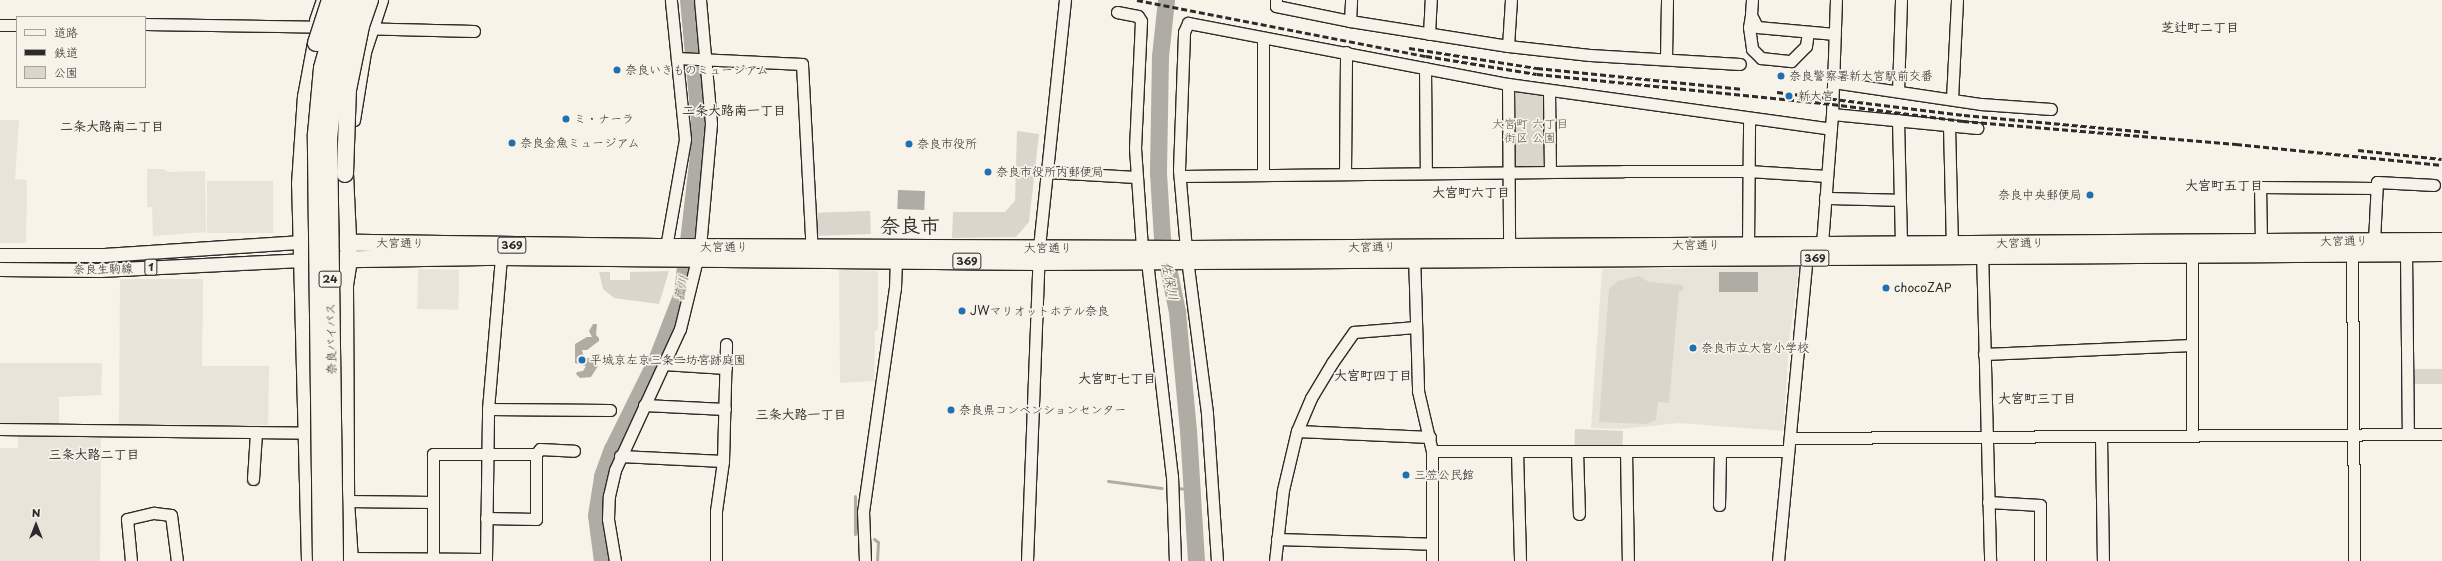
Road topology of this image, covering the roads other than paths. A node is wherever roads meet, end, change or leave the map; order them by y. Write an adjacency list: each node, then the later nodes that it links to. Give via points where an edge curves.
1 (322, 0): 25 (street)
2 (330, 0): 62 (highway, bridge, via 316,43 306,97)
3 (341, 0): 143 (highway, 奈良バイパス / 24, bridge, via 322,68 316,134)
4 (357, 0): 139 (highway, 奈良バイパス / 24, bridge, via 335,81 329,138)
5 (370, 0): 56 (highway, bridge, via 361,26 348,90)
6 (382, 0): 26 (street)
7 (670, 0): 34 (street)
8 (700, 0): 36 (street)
9 (1065, 0): 52 (street)
10 (1276, 0): 21 (street, via 1276,6)
11 (1351, 0): 21 (street)
12 (1431, 0): 29 (street)
13 (1511, 0): 32 (street)
14 (1667, 0): 35 (street)
15 (1752, 0): 20 (street)
16 (1836, 0): 30 (street)
17 (1901, 0): 42 (street)
18 (1957, 0): 43 (street)
19 (1117, 12): 61 (street, via 1138,16 1141,20)
20 (1751, 15): 28 (street, via 1757,27); 28 (street, via 1749,27 1752,49 1761,58 1791,61 1806,46)
21 (1350, 21): 29 (street)
22 (146, 24): 25 (street)
23 (0, 25): 24 (street)
24 (16, 25)
25 (313, 26): 26 (street); 62 (street, via 298,110 296,162)
26 (372, 30): 27 (street); 56 (street, via 357,93 349,162)
27 (474, 31)
28 (1808, 32): 30 (street)
29 (1429, 34): 32 (street)
30 (1835, 34): 39 (street)
31 (1262, 38): 33 (street); 58 (street); 59 (street, via 1188,23 1184,32)
32 (1508, 46): 35 (street, via 1590,55)
33 (1346, 52): 38 (street); 57 (street)
34 (677, 58): 36 (street); 79 (street, via 685,139)
35 (1666, 58): 37 (street)
36 (706, 59): 80 (street, via 711,123); 84 (street, via 802,64)
37 (1740, 64)
38 (1425, 68): 40 (street); 54 (street)
39 (1833, 82): 42 (street); 45 (street)
40 (1508, 84): 41 (street); 55 (street)
41 (1549, 90): 46 (street, via 1608,97 1637,104 1740,115); 53 (street)
42 (1898, 91): 43 (street)
43 (1952, 100): 44 (street)
44 (2051, 110)
45 (1832, 114): 47 (street); 50 (street)
46 (1749, 120): 50 (street); 51 (street)
47 (1898, 120): 48 (street); 66 (street)
48 (1949, 125): 49 (street); 74 (street)
49 (1977, 128)
50 (1831, 129): 60 (street)
51 (1748, 171): 53 (street); 60 (street); 75 (street)
52 (1048, 172): 61 (street); 87 (street)
53 (1550, 172): 55 (street)
54 (1426, 173): 55 (street); 57 (street)
55 (1509, 173): 76 (street)
56 (345, 174): 67 (highway)
57 (1345, 174): 58 (street)
58 (1263, 175): 59 (street)
59 (1181, 176): 89 (street)
60 (1827, 176): 65 (street)
61 (1136, 178): 88 (street)
62 (300, 184): 70 (highway)
63 (2434, 185): 64 (street, via 2377,182)
64 (2376, 188): 68 (street); 71 (street, via 2260,188)
65 (1825, 198): 66 (street); 72 (street)
66 (1899, 200): 73 (street)
67 (348, 241): 70 (highway, 大宮通り / 369); 79 (highway, 大宮通り / 369); 93 (highway)
68 (2374, 241): 69 (highway, 大宮通り / 369); 77 (highway, 大宮通り / 369)
69 (2442, 241)
70 (302, 242): 86 (main road, 奈良生駒線 / 1, via 104,255); 92 (highway)
71 (2261, 242): 77 (highway, 大宮通り / 369); 78 (highway, 大宮通り / 369)
72 (1822, 244): 73 (highway, 大宮通り / 369); 75 (highway, 大宮通り / 369); 91 (street)
73 (1901, 244): 74 (highway, 大宮通り / 369)
74 (1952, 244): 78 (highway, 大宮通り / 369)
75 (1748, 245): 76 (highway, 大宮通り / 369)
76 (1509, 247): 81 (highway, 大宮通り / 369)
77 (2352, 248): 82 (highway, 大宮通り / 369); 85 (highway, 大宮通り / 369); 110 (street)
78 (1982, 250): 85 (highway, 大宮通り / 369); 91 (highway, 大宮通り / 369); 99 (street)
79 (672, 251): 80 (highway, 大宮通り / 369); 90 (highway, 大宮通り / 369)
80 (697, 253): 84 (highway, 大宮通り / 369); 100 (street, via 682,322)
81 (1414, 253): 89 (highway, 大宮通り / 369); 91 (highway, 大宮通り / 369); 96 (street)
82 (2406, 253): 83 (highway, 大宮通り / 369); 111 (street)
83 (2442, 253)
84 (812, 254): 87 (highway, 大宮通り / 369); 94 (highway, 大宮通り / 369)
85 (2192, 254): 98 (street)
86 (0, 255)
87 (1039, 255): 88 (highway, 大宮通り / 369); 94 (highway, 大宮通り / 369); 147 (street)
88 (1147, 255): 89 (highway, 大宮通り / 369); 148 (street, via 1172,476)
89 (1185, 255): 149 (street, via 1207,413)
90 (501, 257): 93 (highway, 大宮通り / 369); 103 (street)
91 (1807, 258): 117 (street)
92 (302, 260): 93 (highway, 大宮通り / 369); 95 (main road, 奈良生駒線 / 1, via 100,270); 109 (highway)
93 (349, 260): 130 (highway, via 345,285)
94 (896, 261): 146 (street, via 895,288 863,512)
95 (0, 269)
96 (1416, 327): 107 (street, via 1354,332 1311,398); 115 (street, via 1418,391)
97 (726, 344): 101 (street)
98 (2192, 345): 99 (street); 113 (street)
99 (1984, 354): 116 (street)
100 (663, 364): 101 (street); 102 (street)
101 (726, 368): 104 (street)
102 (644, 405): 104 (street); 127 (street)
103 (488, 409): 105 (street); 125 (street)
104 (724, 409): 128 (street)
105 (610, 410)
106 (0, 429): 108 (street)
107 (1298, 431): 115 (street); 136 (street, via 1283,490)
108 (256, 432): 109 (street); 129 (street)
109 (307, 433): 142 (highway)
110 (2353, 434): 111 (street); 113 (street); 158 (street)
111 (2408, 434): 112 (street)
112 (2442, 434)
113 (2192, 435): 114 (street)
114 (2101, 436): 116 (street); 157 (street)
115 (1430, 437): 119 (street)
116 (1986, 437): 117 (street); 132 (street)
117 (1790, 438): 124 (street)
118 (574, 451): 126 (street, via 540,449)
119 (1432, 451): 120 (street); 137 (street)
120 (1517, 451): 121 (street); 152 (street)
121 (1577, 451): 122 (street); 134 (street)
122 (1626, 451): 123 (street); 153 (street)
123 (1720, 451): 124 (street); 133 (street)
124 (1788, 451): 154 (street)
125 (486, 453): 126 (street); 131 (street, via 433,454); 135 (street)
126 (536, 454): 135 (street, via 536,519)
127 (620, 456): 128 (street); 144 (street, via 609,496 611,546)
128 (723, 461): 145 (street, via 716,511)
129 (253, 479)
130 (346, 500): 131 (street); 139 (highway)
131 (433, 502): 138 (street)
132 (1988, 502): 155 (street); 156 (street, via 2040,505)
133 (1719, 505)
134 (1579, 514)
135 (486, 518): 138 (street, via 486,559)
136 (1277, 539): 137 (street); 150 (street)
137 (1432, 544): 151 (street)
138 (433, 558): 139 (street)
139 (345, 560)
140 (131, 561): 141 (street, via 127,519 154,513 171,515)
141 (177, 561)
142 (310, 561)
143 (321, 561)
144 (615, 561)
145 (716, 561)
146 (865, 561)
147 (1027, 561)
148 (1175, 561)
149 (1217, 561)
150 (1275, 561)
151 (1432, 561)
152 (1520, 561)
153 (1628, 561)
154 (1778, 561)
155 (1990, 561)
156 (2040, 561)
157 (2103, 561)
158 (2354, 561)

